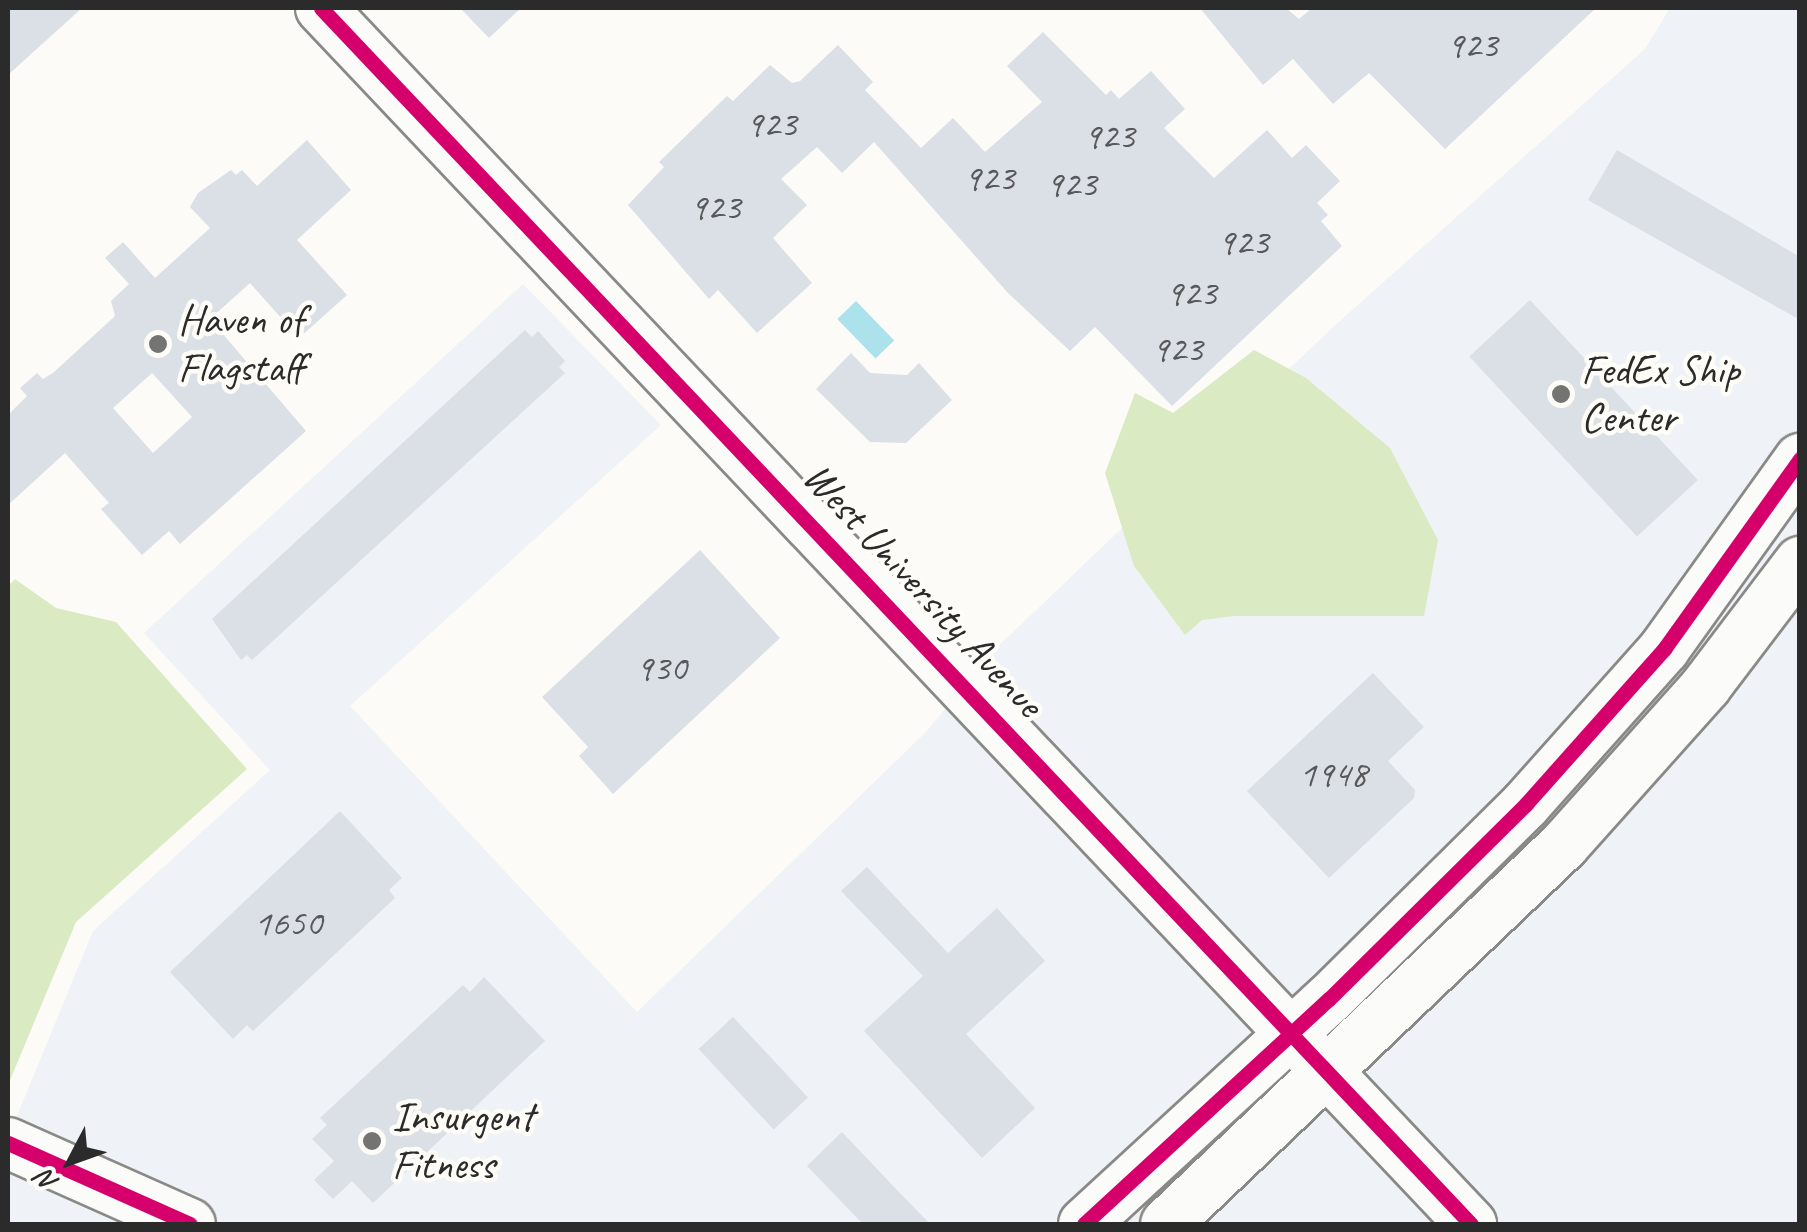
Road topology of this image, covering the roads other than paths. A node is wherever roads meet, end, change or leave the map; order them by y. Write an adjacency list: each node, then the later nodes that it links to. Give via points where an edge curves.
1 (321, 8): 4 (street, West University Avenue)
2 (1800, 459): 4 (street, via 1620,702 1452,882)
3 (1800, 562): 5 (street, via 1636,768)
4 (1292, 1030): 5 (street, West University Avenue); 8 (street)
5 (1330, 1071): 9 (street); 10 (street, West University Avenue)
6 (8, 1143): 7 (street)
7 (190, 1224)
8 (1084, 1224)
9 (1166, 1224)
10 (1471, 1224)

